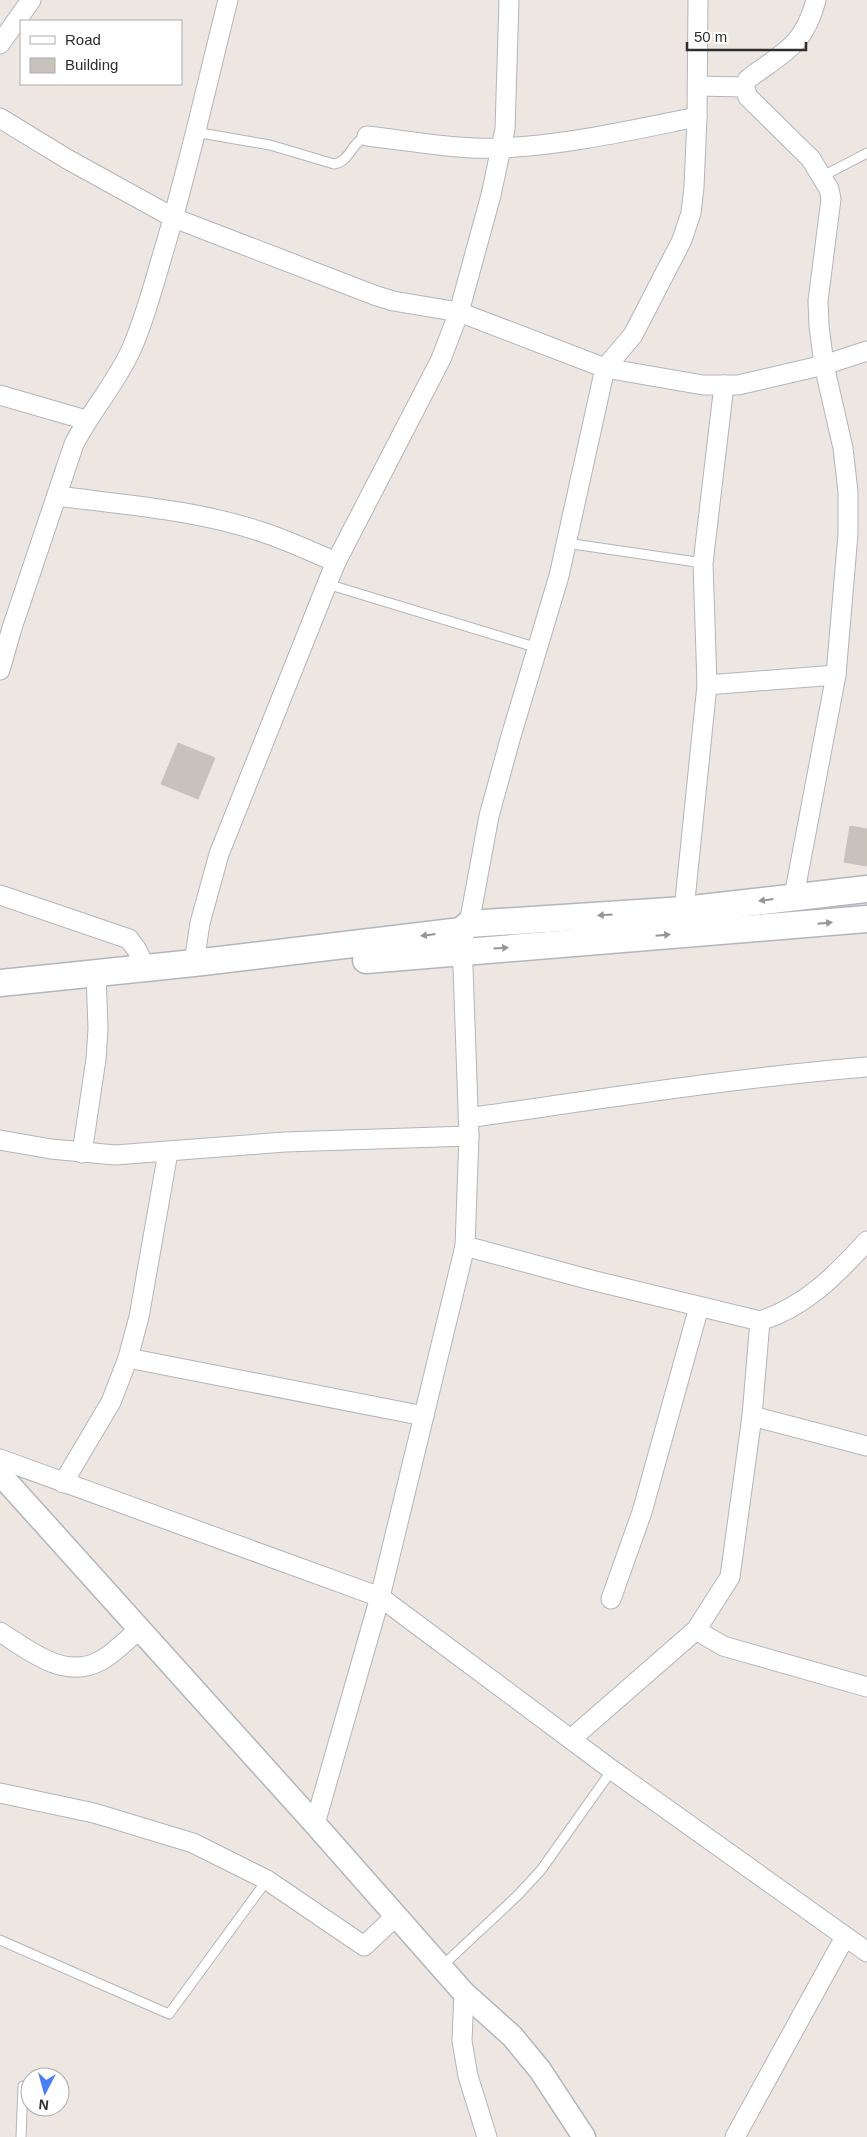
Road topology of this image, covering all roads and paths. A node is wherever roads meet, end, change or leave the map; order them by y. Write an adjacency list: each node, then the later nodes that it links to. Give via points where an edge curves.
1 (31, 0): 6 (street)
2 (228, 0): 11 (street)
3 (509, 0): 13 (street)
4 (698, 0): 7 (street)
5 (816, 0): 8 (street, via 811,22 794,45 748,79)
6 (0, 44)
7 (698, 86): 8 (street); 9 (street)
8 (744, 87): 15 (street, via 748,97 805,153)
9 (697, 117): 13 (street, via 600,137); 20 (street, via 692,204 682,240 633,335)
10 (0, 118): 16 (street)
11 (195, 132): 12 (lane, via 270,146 334,164 342,162 358,141); 16 (street)
12 (367, 136): 13 (street, via 473,148)
13 (502, 148): 17 (street)
14 (867, 152): 15 (lane)
15 (822, 176): 19 (street, via 831,199 818,301)
16 (174, 218): 17 (street, via 374,295); 23 (street, via 130,352)
17 (459, 312): 20 (street); 26 (street, via 441,360)
18 (867, 351): 19 (street)
19 (824, 365): 21 (street, via 738,385); 31 (street, via 843,448 848,492 848,534)
20 (605, 368): 21 (street, via 703,385); 25 (street)
21 (724, 385): 27 (street)
22 (0, 395): 23 (street)
23 (86, 420): 24 (street)
24 (56, 496): 26 (street, via 223,522 264,533); 30 (street)
25 (566, 543): 27 (lane); 29 (street)
26 (336, 562): 28 (street)
27 (702, 562): 32 (street)
28 (327, 584): 29 (lane); 39 (street, via 219,854 200,923)
29 (538, 648): 38 (street, via 489,816)
30 (0, 670)
31 (836, 675): 32 (street); 35 (street)
32 (706, 685): 36 (street)
33 (867, 889): 35 (main road)
34 (0, 895): 40 (street, via 129,939)
35 (794, 896): 36 (main road, one-way to 36)
36 (684, 910): 38 (main road, one-way to 38)
37 (867, 919): 38 (main road, one-way to 37)
38 (464, 936): 39 (main road, one-way to 39); 41 (main road); 45 (street)
39 (194, 963): 40 (main road)
40 (145, 967): 41 (main road)
41 (96, 980): 42 (main road); 43 (main road); 47 (street, via 96,1059)
42 (0, 983)
43 (0, 998)
44 (867, 1067): 45 (street, via 801,1073)
45 (468, 1127): 48 (street); 50 (street)
46 (0, 1140): 47 (street)
47 (82, 1152): 48 (street, via 115,1155)
48 (168, 1152): 53 (street, via 139,1317)
49 (867, 1242): 52 (street, via 837,1274 806,1300)
50 (465, 1246): 51 (street); 54 (street)
51 (699, 1307): 52 (street); 61 (street, via 642,1512)
52 (760, 1321): 55 (street)
53 (128, 1358): 54 (street); 59 (street, via 111,1402)
54 (424, 1416): 60 (street)
55 (752, 1416): 56 (street); 63 (street, via 730,1578)
56 (867, 1446)
57 (0, 1459): 59 (street)
58 (0, 1474): 62 (street)
59 (64, 1482): 60 (street)
60 (380, 1597): 66 (street); 69 (street)
61 (611, 1599)
62 (140, 1629): 64 (street, via 102,1660 77,1667 48,1662); 69 (street)
63 (696, 1630): 65 (street, via 740,1652); 66 (street)
64 (0, 1632)
65 (867, 1687)
66 (571, 1738): 67 (street)
67 (612, 1770): 72 (street); 75 (lane, via 541,1870)
68 (0, 1793): 70 (street, via 94,1813 193,1843)
69 (315, 1824): 71 (street)
70 (267, 1880): 71 (street, via 364,1946); 73 (lane, via 169,2014)
71 (396, 1916): 75 (street)
72 (845, 1937): 74 (street); 81 (street)
73 (0, 1940)
74 (867, 1952)
75 (441, 1967): 76 (street)
76 (464, 1993): 79 (street, via 462,2042 468,2076); 80 (street, via 512,2036 540,2070)
77 (21, 2117): 78 (lane)
78 (20, 2137)
79 (487, 2137)
80 (584, 2137)
81 (735, 2137)

